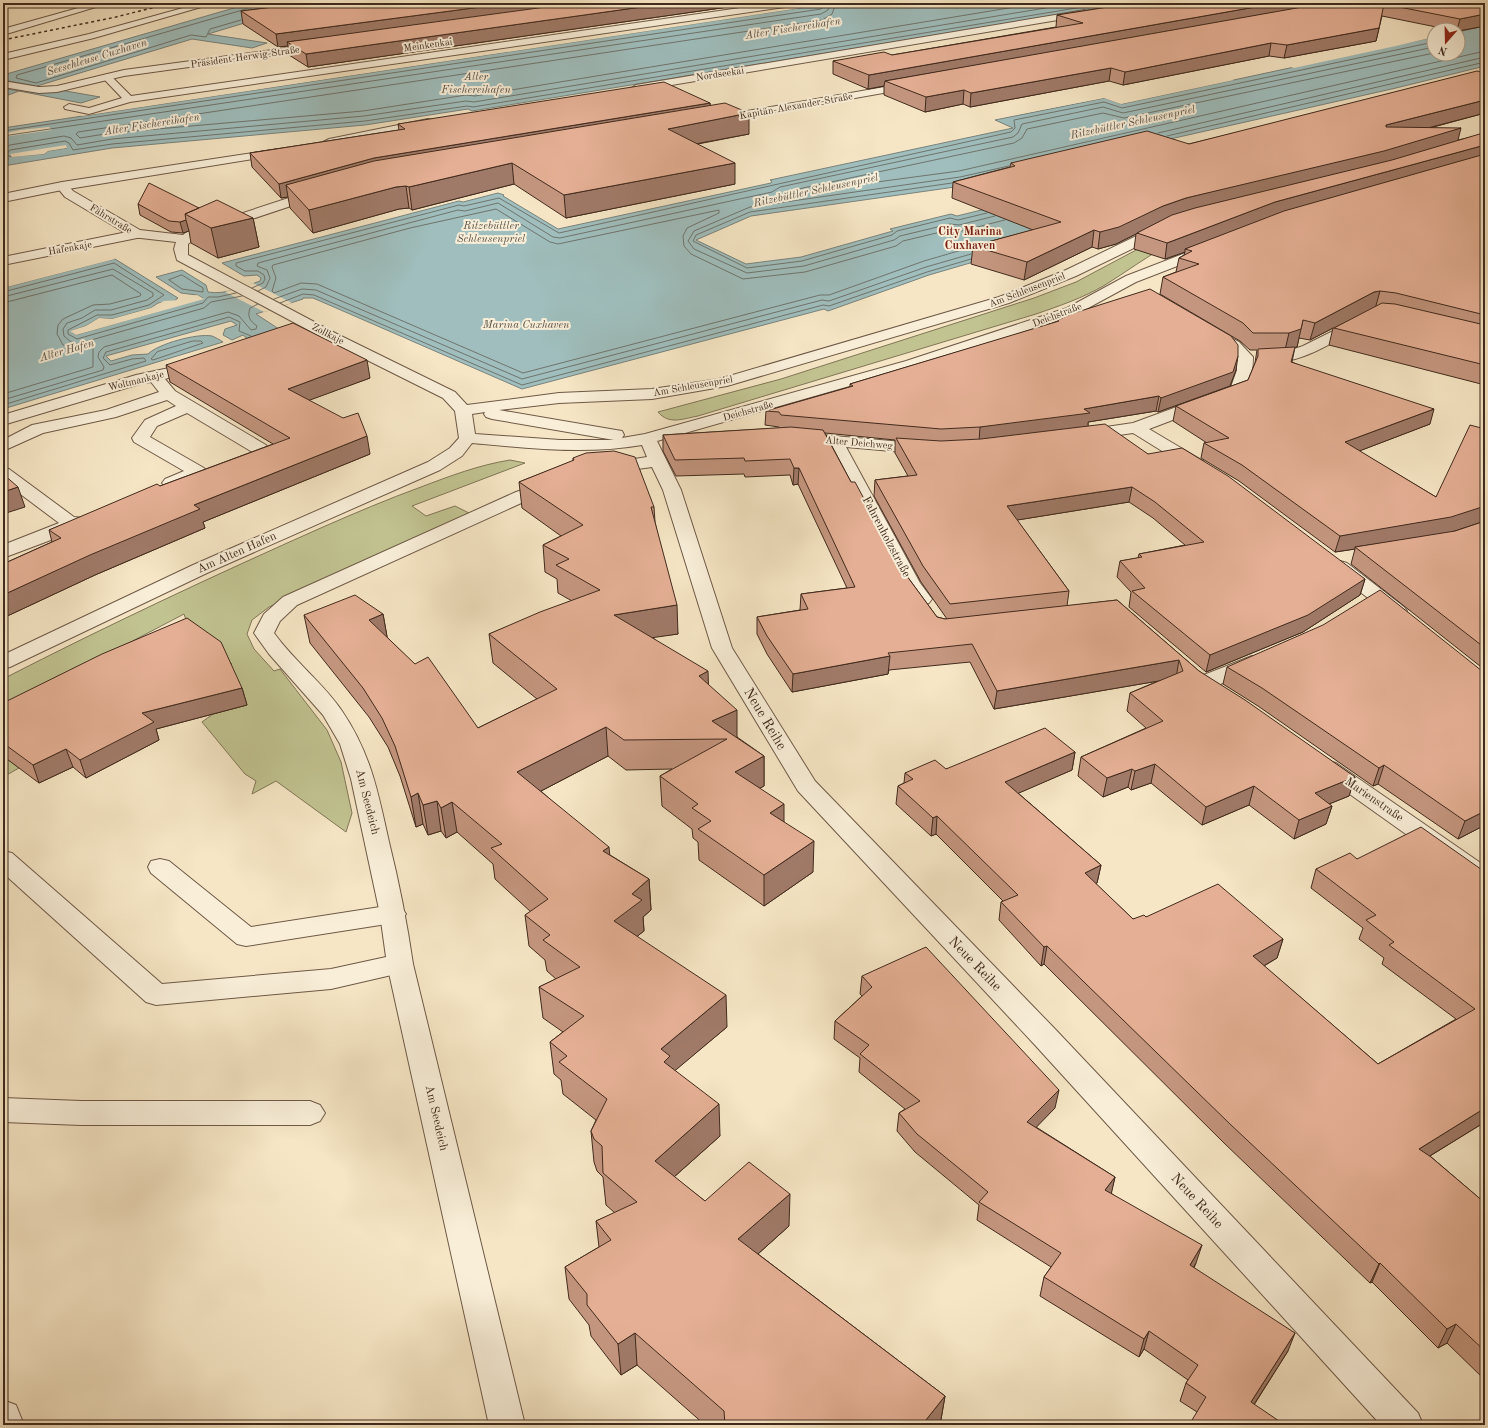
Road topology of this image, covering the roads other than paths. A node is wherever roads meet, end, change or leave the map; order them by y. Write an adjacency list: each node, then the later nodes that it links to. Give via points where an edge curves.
1 (105, 3): 5 (street)
2 (211, 3): 9 (street)
3 (792, 3): 14 (street, Meinkenkai)
4 (1096, 12): 13 (street, Nordseekai)
5 (60, 16): 6 (street); 7 (street)
6 (3, 24)
7 (3, 32)
8 (330, 45): 10 (street, Präsident-Herwig-Straße)
9 (3, 57)
10 (108, 77): 12 (street, Präsident-Herwig-Straße, via 58,89 39,90); 14 (street)
11 (925, 83): 17 (street, Kapitän-Alexander-Straße)
12 (3, 84)
13 (623, 90)
14 (129, 99): 15 (street, Meinkenkai, via 89,111)
15 (69, 107)
16 (440, 120): 18 (street)
17 (708, 121)
18 (322, 143)
19 (294, 150): 20 (street)
20 (62, 186): 22 (street); 24 (street, Fährstraße, via 69,194)
21 (326, 191): 25 (street, via 208,228)
22 (4, 198)
23 (1177, 223): 36 (street, Am Schleusenpriel, via 1071,273 1004,300 721,384 652,394)
24 (137, 234): 25 (street, Fährstraße); 27 (street, Hafenkaje)
25 (185, 239): 30 (street, Zollkaje, via 179,250 182,257)
26 (1218, 245): 40 (street, Deichstraße, via 1137,284 1072,311 911,364)
27 (3, 261)
28 (1368, 317): 32 (street, via 1308,349 1287,357)
29 (1200, 325): 32 (street, via 1234,345)
30 (313, 326): 31 (street); 38 (street, Zollkaje, via 449,395)
31 (291, 333)
32 (1245, 357): 42 (street, via 1245,370 1238,390)
33 (186, 367): 34 (street, Woltmankaje)
34 (155, 377): 35 (street); 39 (street, Woltmankaje, via 142,378)
35 (169, 394): 37 (street); 49 (street, via 110,414 38,430)
36 (559, 398): 38 (street, Am Schleusenpriel); 41 (street, via 550,410 549,416)
37 (188, 407): 52 (street, via 260,449); 57 (street, via 151,423 140,438 205,469)
38 (463, 410): 41 (street, Deichstraße); 46 (street)
39 (3, 420)
40 (709, 423): 43 (street); 50 (street, Deichstraße)
41 (556, 424): 44 (street, Deichstraße)
42 (1136, 428): 45 (street); 55 (street)
43 (735, 430)
44 (595, 432): 46 (street, Deichstraße, via 502,433); 50 (street, Deichstraße)
45 (1066, 437)
46 (467, 438): 50 (street, Deichstraße, via 567,445 613,445); 67 (street, Am Alten Hafen, via 456,452 434,466 200,569)
47 (803, 438): 48 (street, Alter Deichweg)
48 (834, 441): 51 (street, Alter Deichweg); 64 (street, Fahrenholzstraße, via 911,584)
49 (3, 446)
50 (652, 450): 53 (street); 80 (street, Neue Reihe, via 672,490 722,648 806,786 1050,1043)
51 (940, 450)
52 (239, 457)
53 (589, 471)
54 (3, 473): 59 (street)
55 (1211, 474)
56 (569, 478): 73 (street, Am Seedeich, via 522,496 290,601 271,618 264,633 332,712 351,744 363,779)
57 (154, 490)
58 (95, 515): 59 (street)
59 (73, 525): 60 (street)
60 (3, 552)
61 (1353, 556): 62 (street, via 1328,558)
62 (1377, 595): 63 (street); 65 (street)
63 (1357, 608)
64 (934, 617)
65 (1412, 624)
66 (1268, 656): 68 (street, via 1198,678)
67 (3, 663)
68 (1223, 696)
69 (1313, 757): 72 (street, Marienstraße)
70 (3, 859): 74 (street, via 156,995 331,979)
71 (160, 867): 73 (street, via 246,937)
72 (1485, 878)
73 (393, 914): 74 (street, Am Seedeich)
74 (400, 964): 79 (street, Am Seedeich)
75 (3, 1110): 76 (street)
76 (310, 1114)
77 (3, 1418): 78 (street)
78 (6, 1425)
79 (507, 1425)
80 (1404, 1425)

